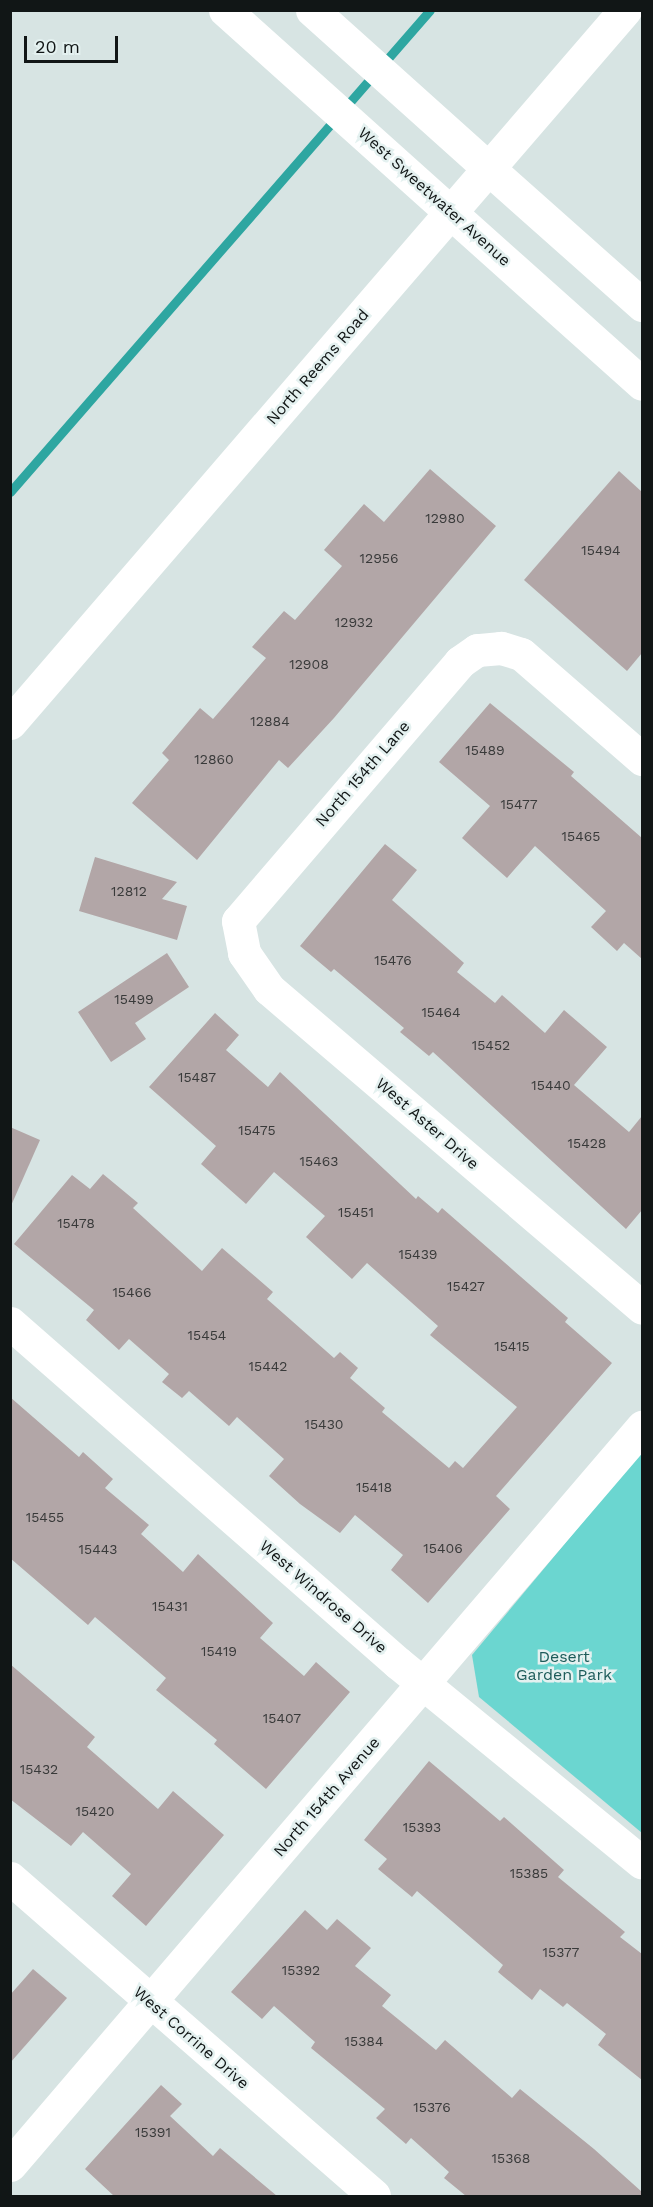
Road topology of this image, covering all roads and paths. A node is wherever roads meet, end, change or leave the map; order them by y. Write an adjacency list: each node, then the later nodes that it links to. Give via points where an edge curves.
1 (225, 10): 5 (street, West Sweetwater Avenue)
2 (312, 10): 4 (street)
3 (625, 10): 4 (street, North Reems Road)
4 (489, 169): 5 (street, North Reems Road); 6 (street)
5 (451, 213): 7 (street, West Sweetwater Avenue); 8 (street, North Reems Road)
6 (642, 305)
7 (642, 384)
8 (10, 723)
9 (642, 759): 10 (street, North 154th Lane, via 521,654 501,648 477,650 460,662)
10 (238, 921): 11 (street, West Aster Drive, via 244,952 269,988)
11 (642, 1308)
12 (10, 1323): 14 (street, West Windrose Drive)
13 (642, 1427): 14 (street, North 154th Avenue)
14 (424, 1683): 15 (street, West Windrose Drive); 17 (street, North 154th Avenue)
15 (642, 1863)
16 (10, 1878): 17 (street, West Corrine Drive)
17 (151, 2003): 18 (street, North 154th Avenue); 19 (street, West Corrine Drive)
18 (10, 2165)
19 (374, 2196)

